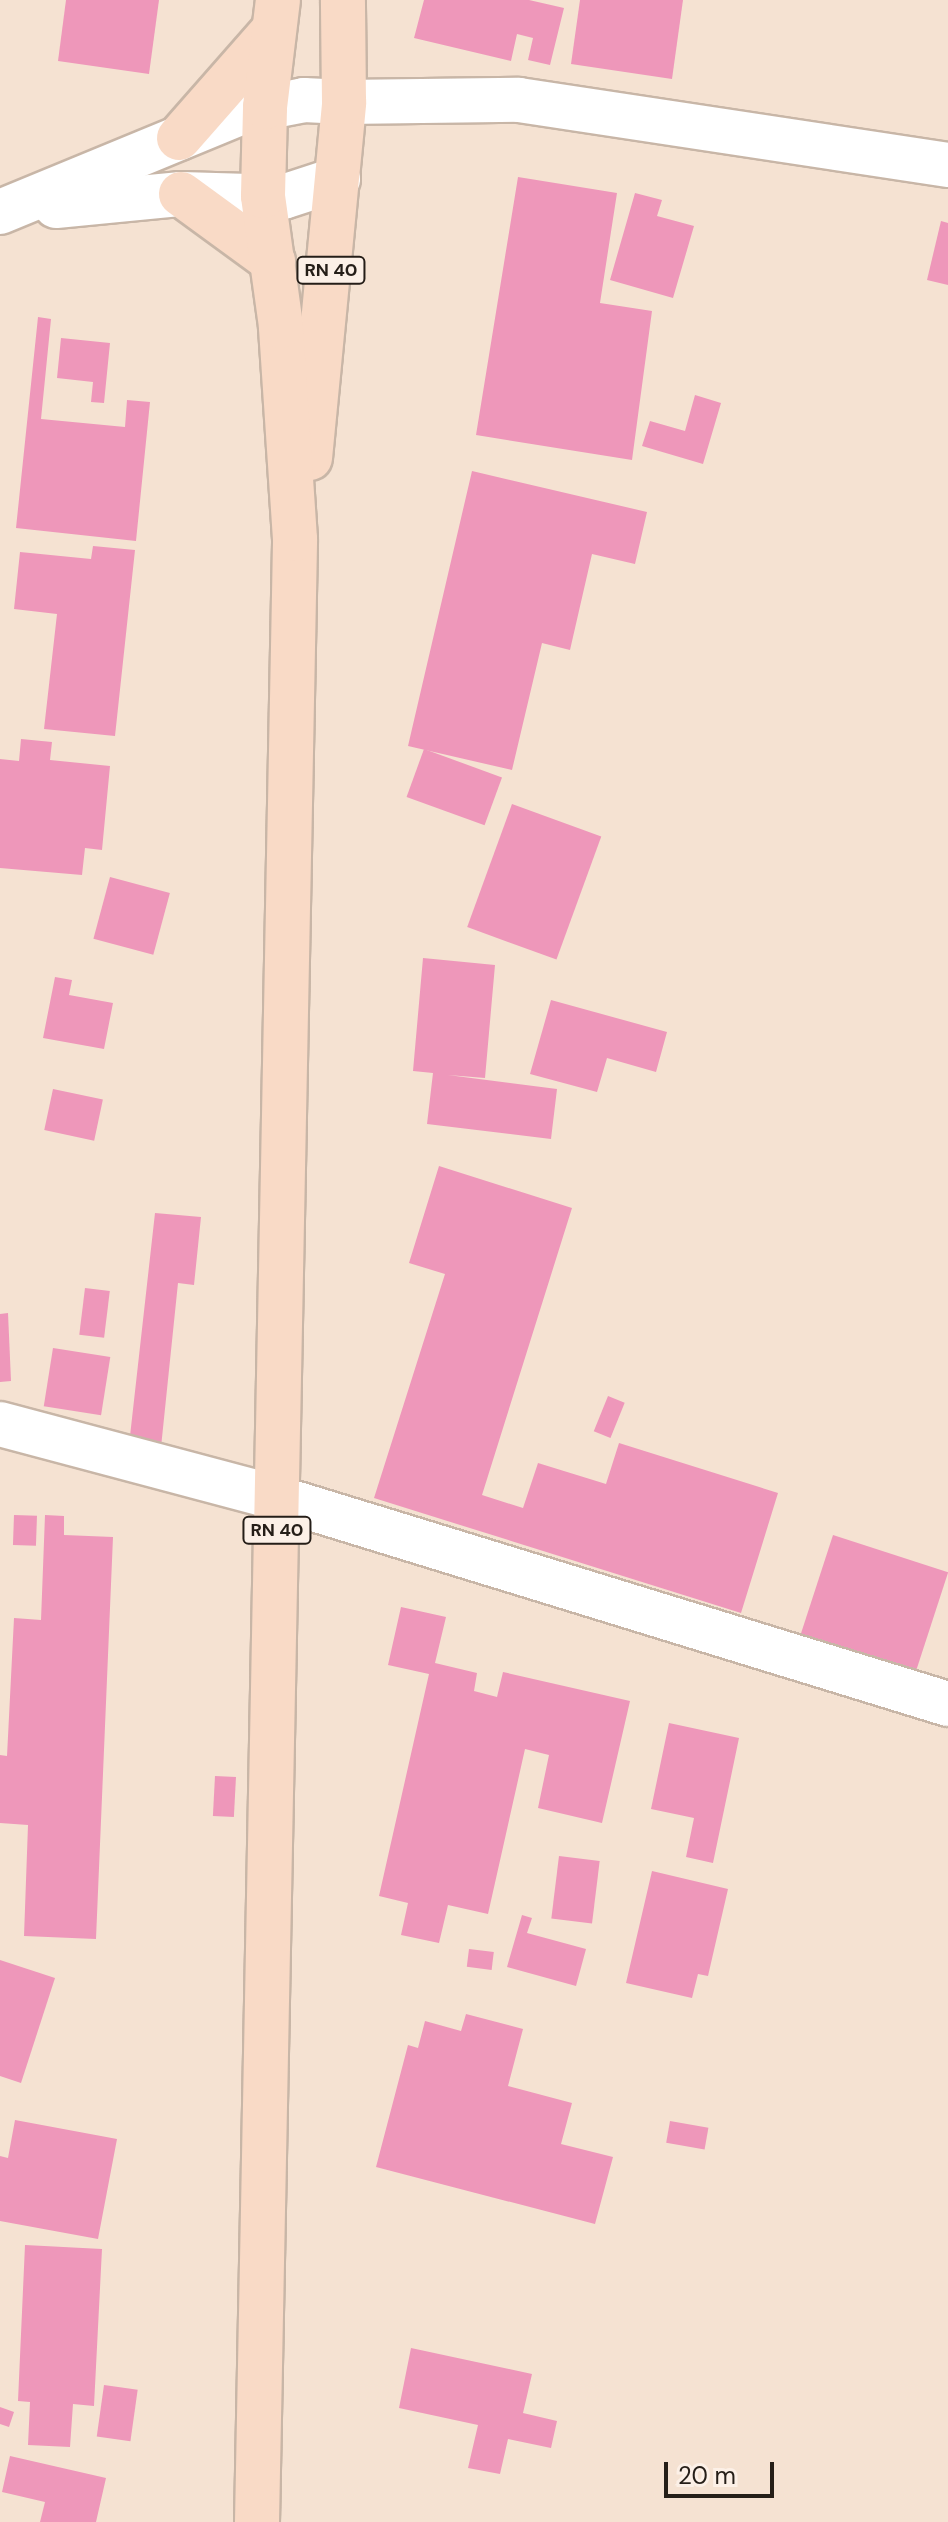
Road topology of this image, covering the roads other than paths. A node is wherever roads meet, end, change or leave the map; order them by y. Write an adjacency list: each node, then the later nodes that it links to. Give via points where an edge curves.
1 (343, 0): 3 (main road, RN 40)
2 (276, 14): 4 (main road, RN 40); 5 (main road)
3 (344, 102): 4 (street, via 304,100); 6 (street, via 519,100); 7 (main road, RN 40)
4 (265, 107): 5 (street); 9 (main road, RN 40)
5 (179, 138): 10 (street)
6 (948, 165)
7 (338, 179): 9 (street, via 302,194); 12 (main road, RN 40, via 326,330)
8 (181, 194): 9 (street); 10 (street); 11 (main road)
9 (263, 196): 11 (main road, RN 40)
10 (0, 213)
11 (273, 261): 12 (main road, RN 40)
12 (295, 539): 14 (main road, RN 40)
13 (0, 1424): 14 (street)
14 (278, 1498): 15 (street); 16 (main road, RN 40)
15 (948, 1704)
16 (257, 2522)

